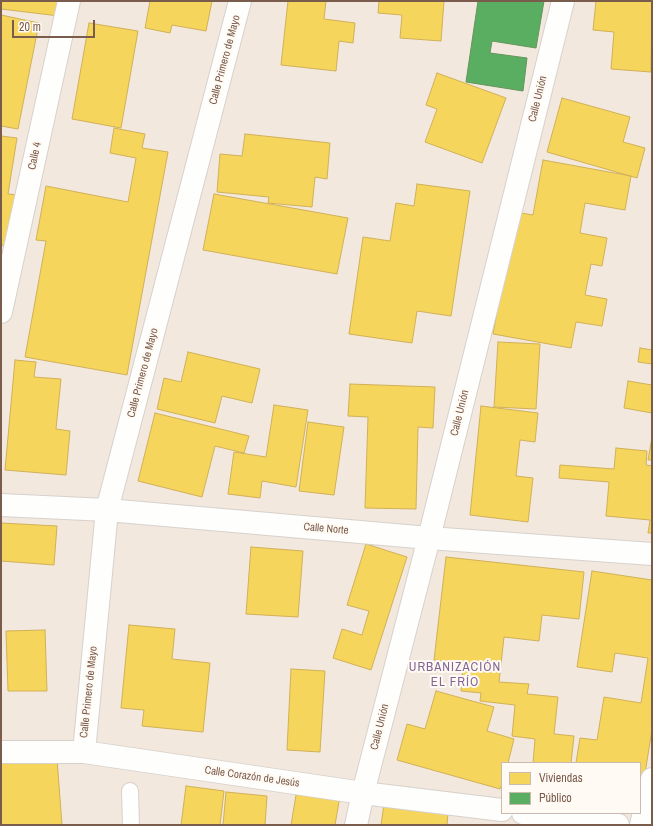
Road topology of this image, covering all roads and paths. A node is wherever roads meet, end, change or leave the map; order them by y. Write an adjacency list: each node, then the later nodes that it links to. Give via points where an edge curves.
1 (69, 1): 4 (street, Calle 4)
2 (240, 1): 6 (street, Calle Primero de Mayo)
3 (563, 1): 7 (street, Calle Unión)
4 (1, 312)
5 (1, 505): 6 (street, Calle Norte)
6 (107, 510): 7 (street, Calle Norte); 10 (street, Calle Primero de Mayo)
7 (429, 538): 8 (street, Calle Norte); 13 (street, Calle Unión)
8 (652, 554)
9 (1, 752): 10 (street, Calle Corazón de Jesús)
10 (84, 752): 13 (street, Calle Corazón de Jesús)
11 (652, 779): 19 (street)
12 (130, 791): 16 (lane)
13 (363, 793): 14 (street, Calle Corazón de Jesús); 17 (street, Calle Unión)
14 (501, 810)
15 (531, 814): 18 (street)
16 (131, 825)
17 (356, 825)
18 (618, 825)
19 (641, 825)

